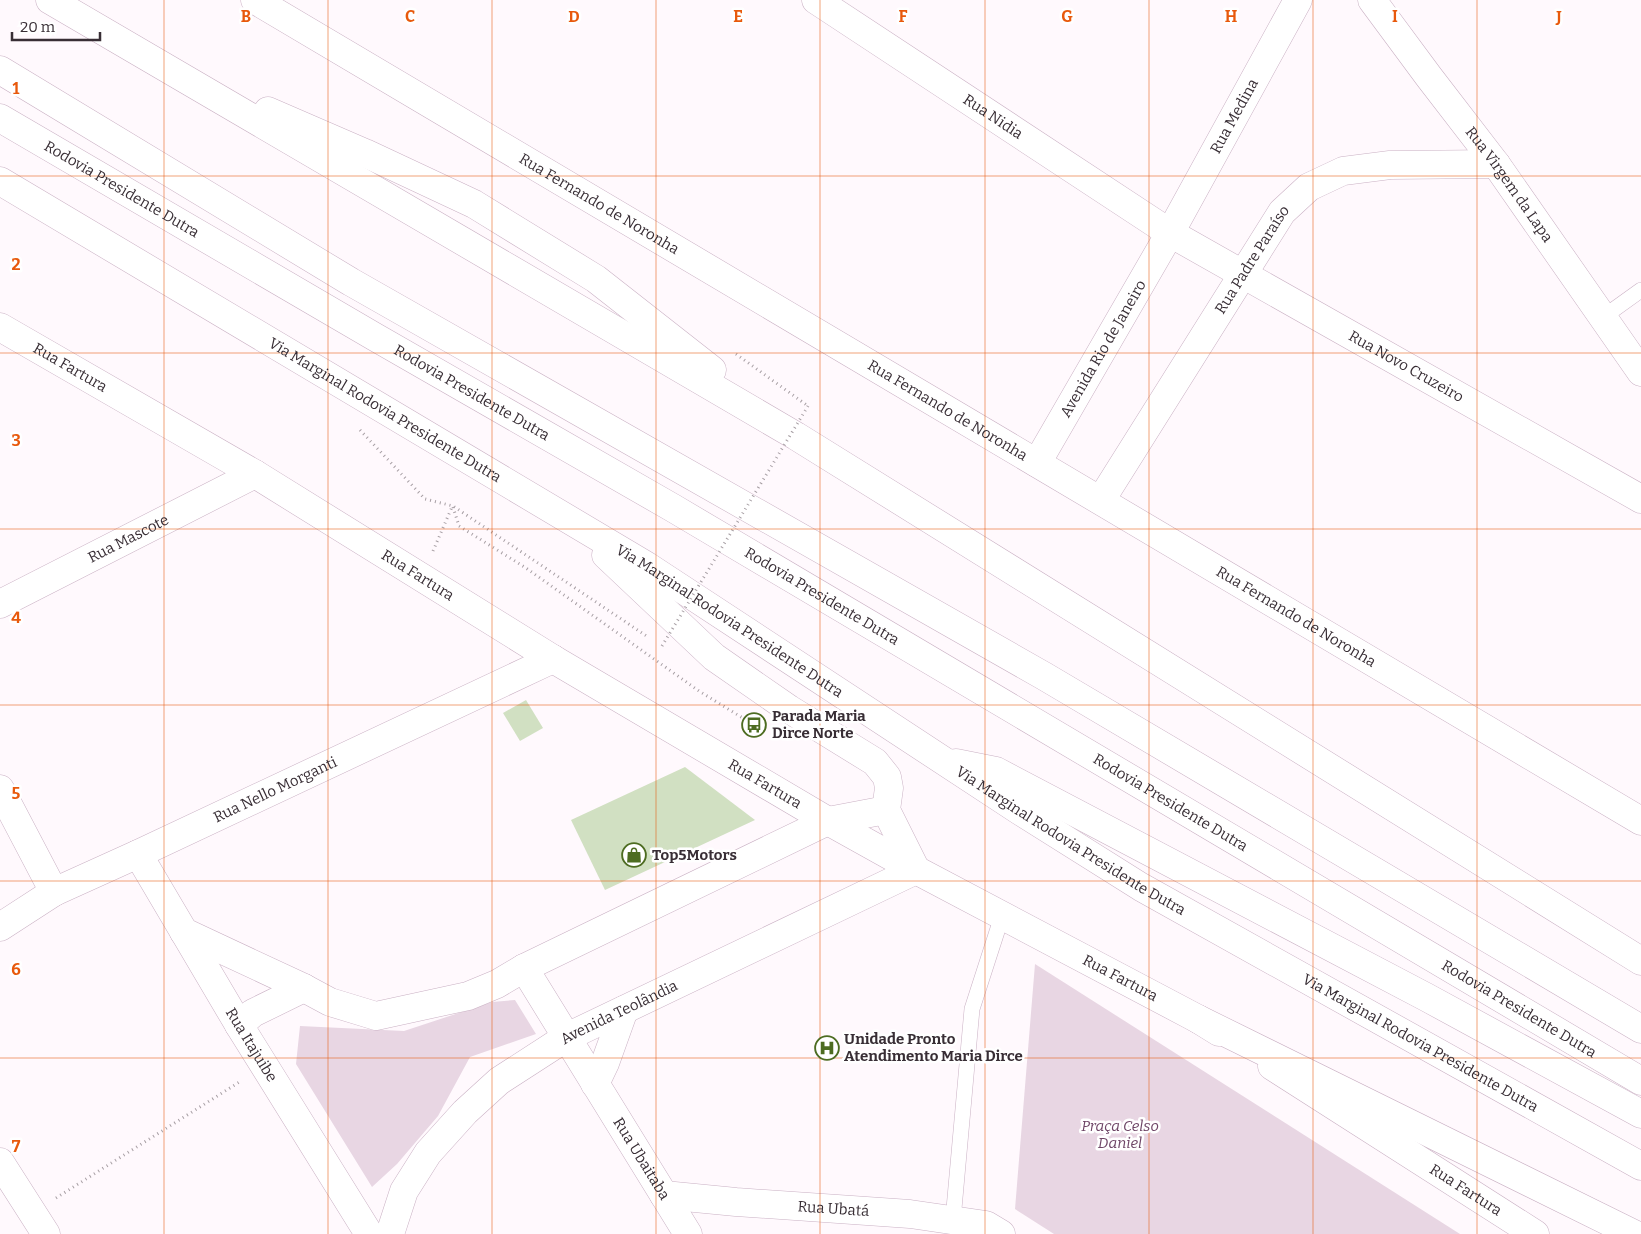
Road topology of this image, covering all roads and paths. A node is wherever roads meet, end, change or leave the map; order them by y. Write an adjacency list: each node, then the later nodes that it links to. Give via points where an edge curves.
1 (50, 0): 6 (main road)
2 (255, 0): 19 (main road, Rua Fernando de Noronha)
3 (816, 0): 11 (main road, Rua Nidia)
4 (1298, 0): 11 (main road, Rua Medina)
5 (1372, 0): 9 (main road, Rua Virgem da Lapa)
6 (141, 54): 18 (main road); 18 (main road, via 474,204 596,279)
7 (0, 70): 46 (main road, via 352,282 1044,676)
8 (0, 118): 49 (main road, Rodovia Presidente Dutra, via 673,508)
9 (1496, 164): 12 (main road, Rua Padre Paraíso, via 1390,165 1343,171 1309,187 1282,212); 14 (main road, Rua Virgem da Lapa)
10 (0, 181): 24 (main road, Via Marginal Rodovia Presidente Dutra)
11 (1170, 233): 12 (main road, Rua Novo Cruzeiro); 19 (main road, Avenida Rio de Janeiro)
12 (1243, 275): 21 (main road, Rua Novo Cruzeiro); 22 (main road, Rua Padre Paraíso)
13 (1641, 290): 14 (lane)
14 (1602, 318): 16 (main road, Rua Virgem da Lapa)
15 (2, 330): 20 (main road, Rua Fartura)
16 (1641, 372)
17 (808, 406): 23 (path, bridge, via 662,646)
18 (796, 436): 40 (main road)
19 (1037, 463): 22 (main road, Rua Fernando de Noronha)
20 (255, 474): 25 (main road, Rua Fartura); 26 (main road, Rua Mascote)
21 (1641, 499)
22 (1101, 500): 33 (main road, Rua Fernando de Noronha)
23 (452, 506): 25 (path); 28 (path, via 459,526 526,568 699,691)
24 (568, 520): 29 (main road, Via Marginal Rodovia Presidente Dutra, via 646,566); 31 (main road, via 714,657 789,709 875,762 887,777)
25 (421, 577): 27 (main road, Rua Fartura)
26 (0, 604)
27 (553, 659): 32 (main road, Rua Fartura); 34 (main road, Rua Nello Morganti)
28 (754, 725)
29 (943, 761): 51 (main road, via 996,771); 53 (main road, Via Marginal Rodovia Presidente Dutra, via 1141,887)
30 (0, 789): 36 (main road)
31 (886, 810): 32 (main road); 35 (main road)
32 (828, 821): 35 (main road, Rua Fartura); 41 (main road)
33 (1641, 821)
34 (138, 854): 36 (main road, Rua Nello Morganti); 39 (main road, Rua Itajuibe)
35 (916, 870): 37 (main road, Rua Fartura); 43 (main road, Avenida Teolândia)
36 (54, 892): 38 (main road, Rua Nello Morganti)
37 (1002, 916): 44 (main road, Rua Fartura); 55 (lane, via 972,1009)
38 (0, 927)
39 (184, 932): 42 (main road); 45 (main road, Rua Itajuibe)
40 (1641, 961)
41 (524, 968): 42 (main road, via 468,996 376,1016 330,1002); 47 (main road, Rua Ubaitaba)
42 (304, 988): 45 (main road, via 253,1012)
43 (624, 1010): 47 (main road, Avenida Teolândia); 50 (main road)
44 (1198, 1019): 61 (main road, Rua Fartura); 62 (main road)
45 (239, 1025): 48 (main road, Rua Itajuibe)
46 (1641, 1029)
47 (567, 1037): 50 (main road, Rua Ubaitaba); 58 (main road, Avenida Teolândia, via 499,1081 428,1153 404,1191)
48 (265, 1066): 56 (path); 57 (main road, Rua Itajuibe)
49 (1641, 1081)
50 (596, 1084): 54 (main road, Rua Ubaitaba)
51 (1641, 1114)
52 (0, 1162): 56 (main road)
53 (1641, 1166)
54 (664, 1195): 55 (main road, Rua Ubatá); 59 (main road, Rua Ubaitaba)
55 (953, 1220): 60 (main road, Rua Ubatá, via 986,1226)
56 (39, 1223)
57 (370, 1234)
58 (390, 1234)
59 (688, 1234)
60 (1001, 1234)
61 (1535, 1234)
62 (1634, 1234)

